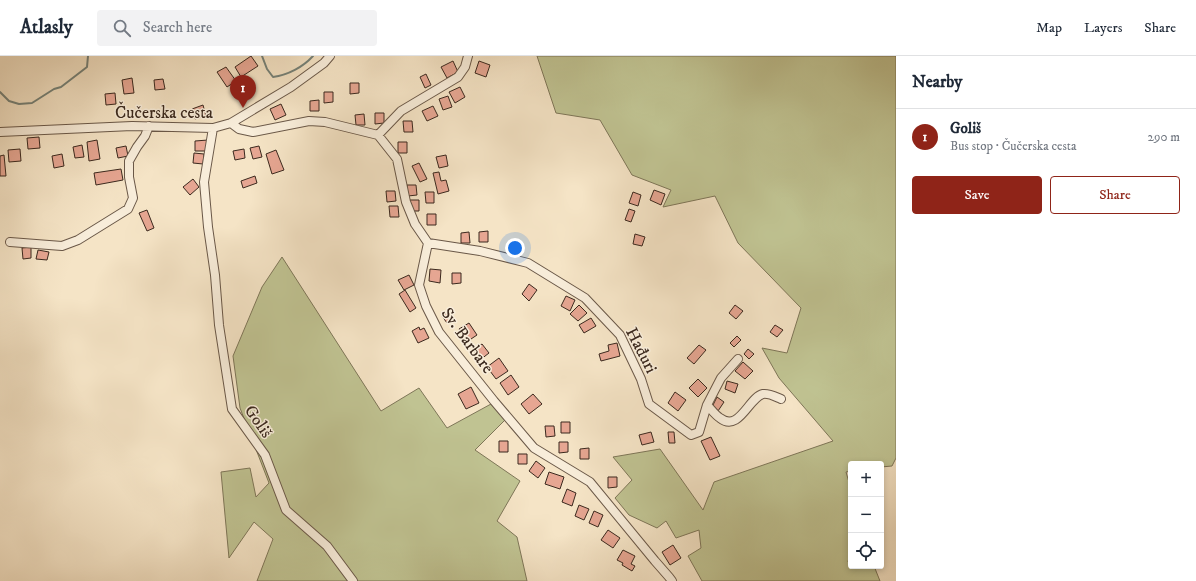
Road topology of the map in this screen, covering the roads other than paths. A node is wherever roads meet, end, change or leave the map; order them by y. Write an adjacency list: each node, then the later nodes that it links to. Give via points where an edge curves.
1 (330, 56): 3 (street, Čučerska cesta, via 290,87)
2 (468, 56): 7 (street, via 465,67 458,77 401,112)
3 (231, 123): 5 (street, Čučerska cesta); 7 (street, via 239,129 253,132 308,121 325,122)
4 (149, 126): 5 (street, Čučerska cesta); 6 (street, Čučerska cesta); 8 (street, via 129,161 133,198 128,209 78,240 62,246)
5 (213, 128): 13 (street, Goliš, via 204,182 219,325 232,409 265,455 286,510 327,546)
6 (0, 132)
7 (378, 135): 9 (street, via 397,159 406,202 415,224)
8 (10, 242)
9 (428, 243): 12 (street, Hađuri, via 480,251 528,263 585,298 620,335 641,379 649,404 692,435 699,432); 14 (street, Sv. Barbare, via 419,285 439,332 534,448 590,482)
10 (738, 359): 12 (street, Hađuri, via 721,378)
11 (781, 399): 12 (street, via 764,394 732,421 720,419)
12 (706, 405)
13 (353, 581)
14 (672, 581)

